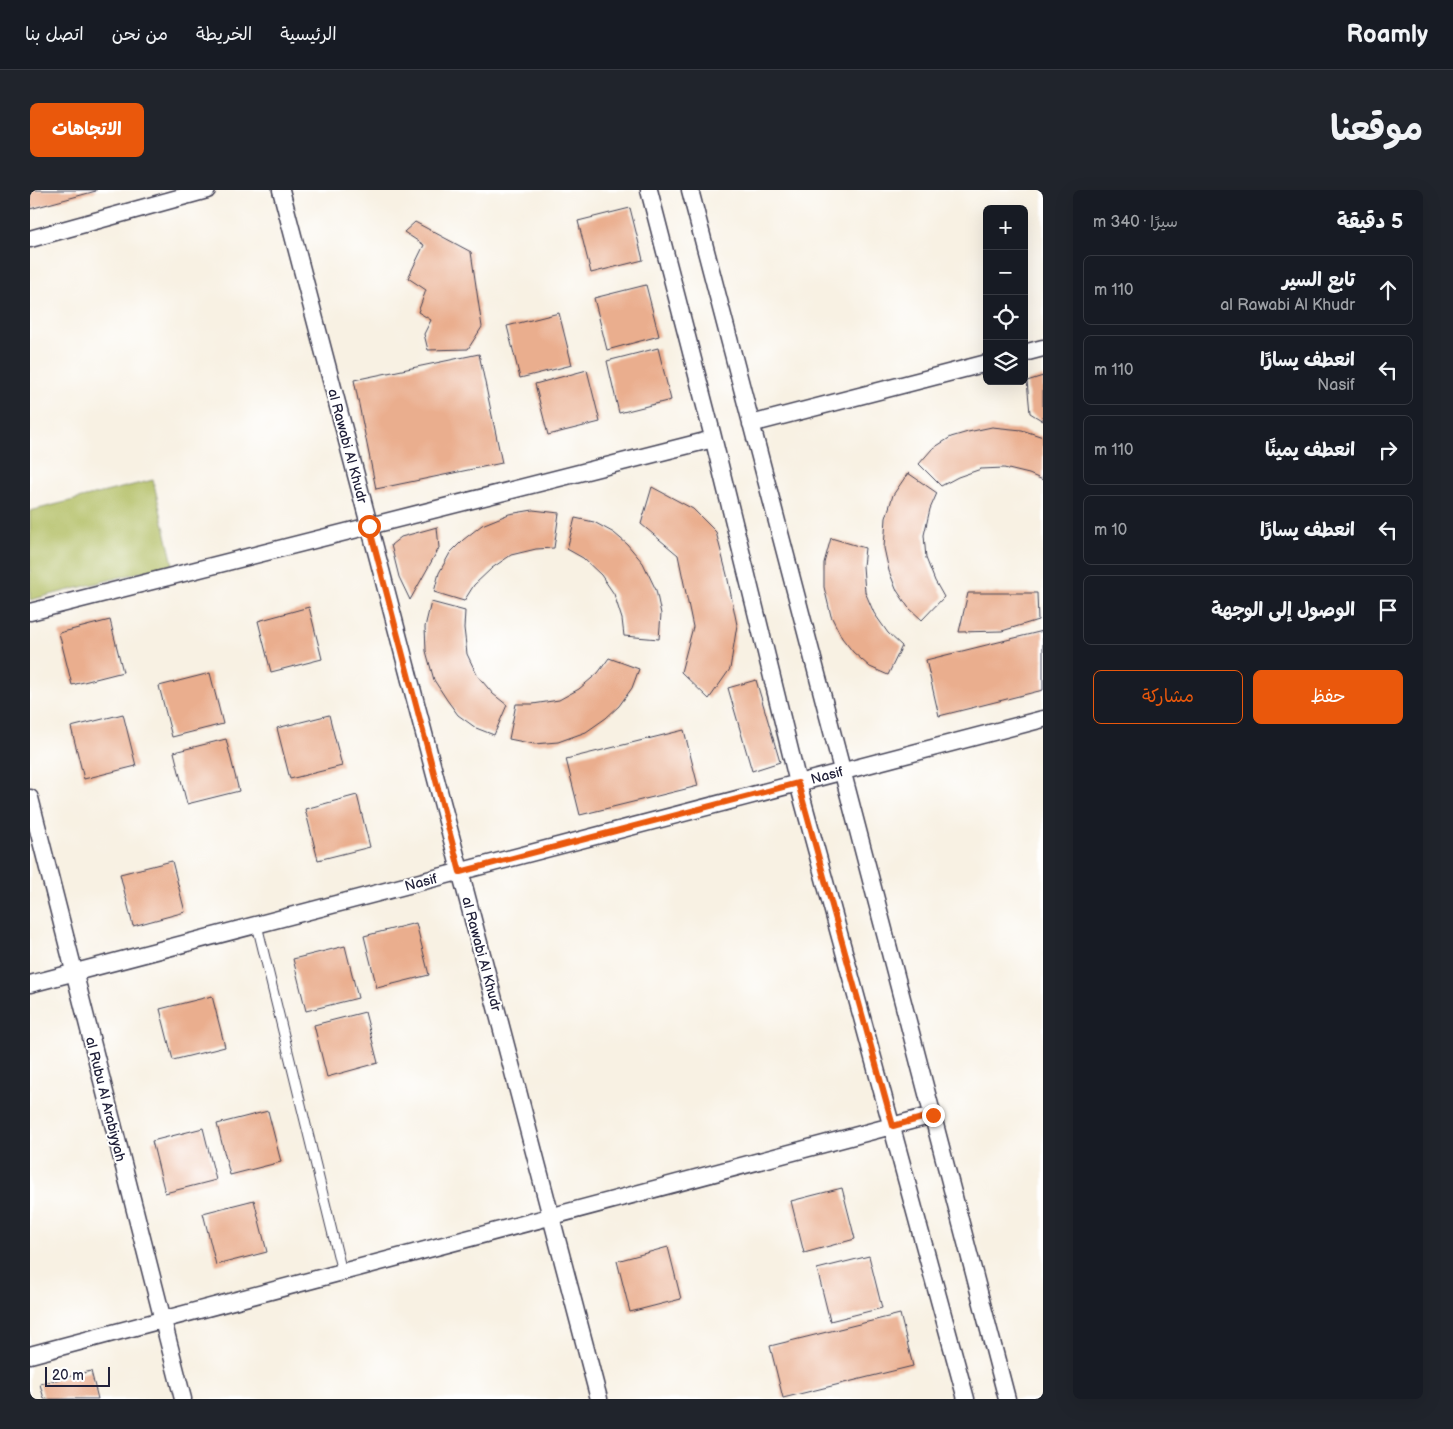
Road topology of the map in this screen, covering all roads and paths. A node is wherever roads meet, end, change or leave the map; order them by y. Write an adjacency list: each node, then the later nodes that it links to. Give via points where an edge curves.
1 (206, 190): 5 (street)
2 (281, 190): 11 (street, al Rawabi Al Khudr)
3 (649, 190): 10 (street)
4 (690, 190): 9 (street)
5 (30, 239)
6 (1043, 348): 7 (street)
7 (1028, 352)
8 (983, 364): 9 (street)
9 (751, 424): 14 (street)
10 (713, 439): 11 (street); 15 (street)
11 (369, 526): 12 (street); 17 (street, al Rawabi Al Khudr)
12 (30, 612)
13 (1043, 719): 14 (street, Nasif)
14 (842, 771): 15 (street, Nasif); 21 (street)
15 (798, 783): 17 (street, Nasif); 22 (street)
16 (30, 798): 19 (street, al Rubu Al Arabiyyah)
17 (460, 872): 18 (street, Nasif); 23 (street, al Rawabi Al Khudr)
18 (257, 925): 19 (street, Nasif); 24 (lane)
19 (74, 973): 20 (street, Nasif); 25 (street, al Rubu Al Arabiyyah)
20 (30, 984)
21 (933, 1115): 22 (street); 30 (street)
22 (893, 1126): 23 (street); 29 (street)
23 (551, 1217): 24 (street); 28 (street, al Rawabi Al Khudr)
24 (342, 1272): 25 (street)
25 (163, 1320): 26 (street); 27 (street, al Rubu Al Arabiyyah)
26 (30, 1355)
27 (183, 1399)
28 (599, 1399)
29 (966, 1399)
30 (1007, 1399)

